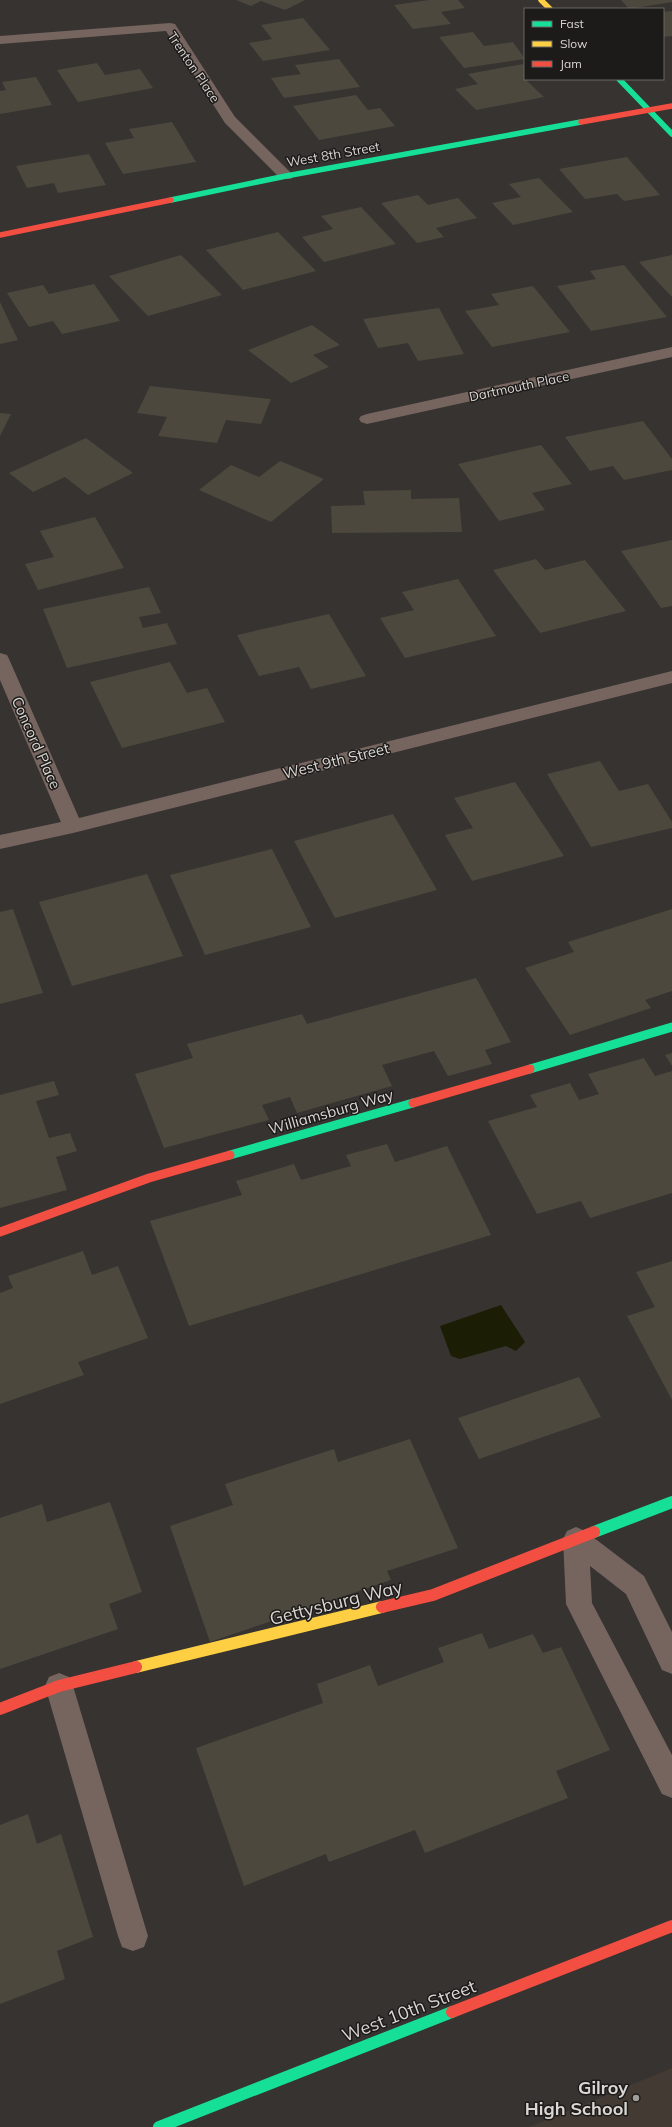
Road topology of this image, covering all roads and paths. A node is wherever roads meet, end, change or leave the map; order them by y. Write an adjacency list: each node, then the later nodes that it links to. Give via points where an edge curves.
1 (541, 0): 2 (street)
2 (549, 8)
3 (0, 40): 8 (street, Trenton Place, via 170,28 230,120)
4 (620, 80): 6 (street)
5 (672, 106): 6 (street, West 8th Street)
6 (649, 110): 7 (street); 8 (street, West 8th Street)
7 (672, 134)
8 (286, 176): 9 (street, West 8th Street)
9 (0, 235)
10 (672, 352): 11 (street, Dartmouth Place)
11 (367, 419)
12 (0, 659): 14 (street, Concord Place)
13 (672, 677): 14 (street, West 9th Street)
14 (73, 826): 15 (street, West 9th Street)
15 (0, 842)
16 (672, 1027): 17 (street, Williamsburg Way, via 149,1178)
17 (0, 1232)
18 (672, 1502): 19 (street, Gettysburg Way)
19 (576, 1539): 20 (street, via 635,1585); 21 (street, Gettysburg Way, via 433,1595); 23 (street, via 579,1604)
20 (672, 1661)
21 (59, 1686): 22 (street, Gettysburg Way); 25 (street)
22 (0, 1710)
23 (672, 1784)
24 (672, 1926): 26 (street, West 10th Street)
25 (133, 1936)
26 (159, 2127)

